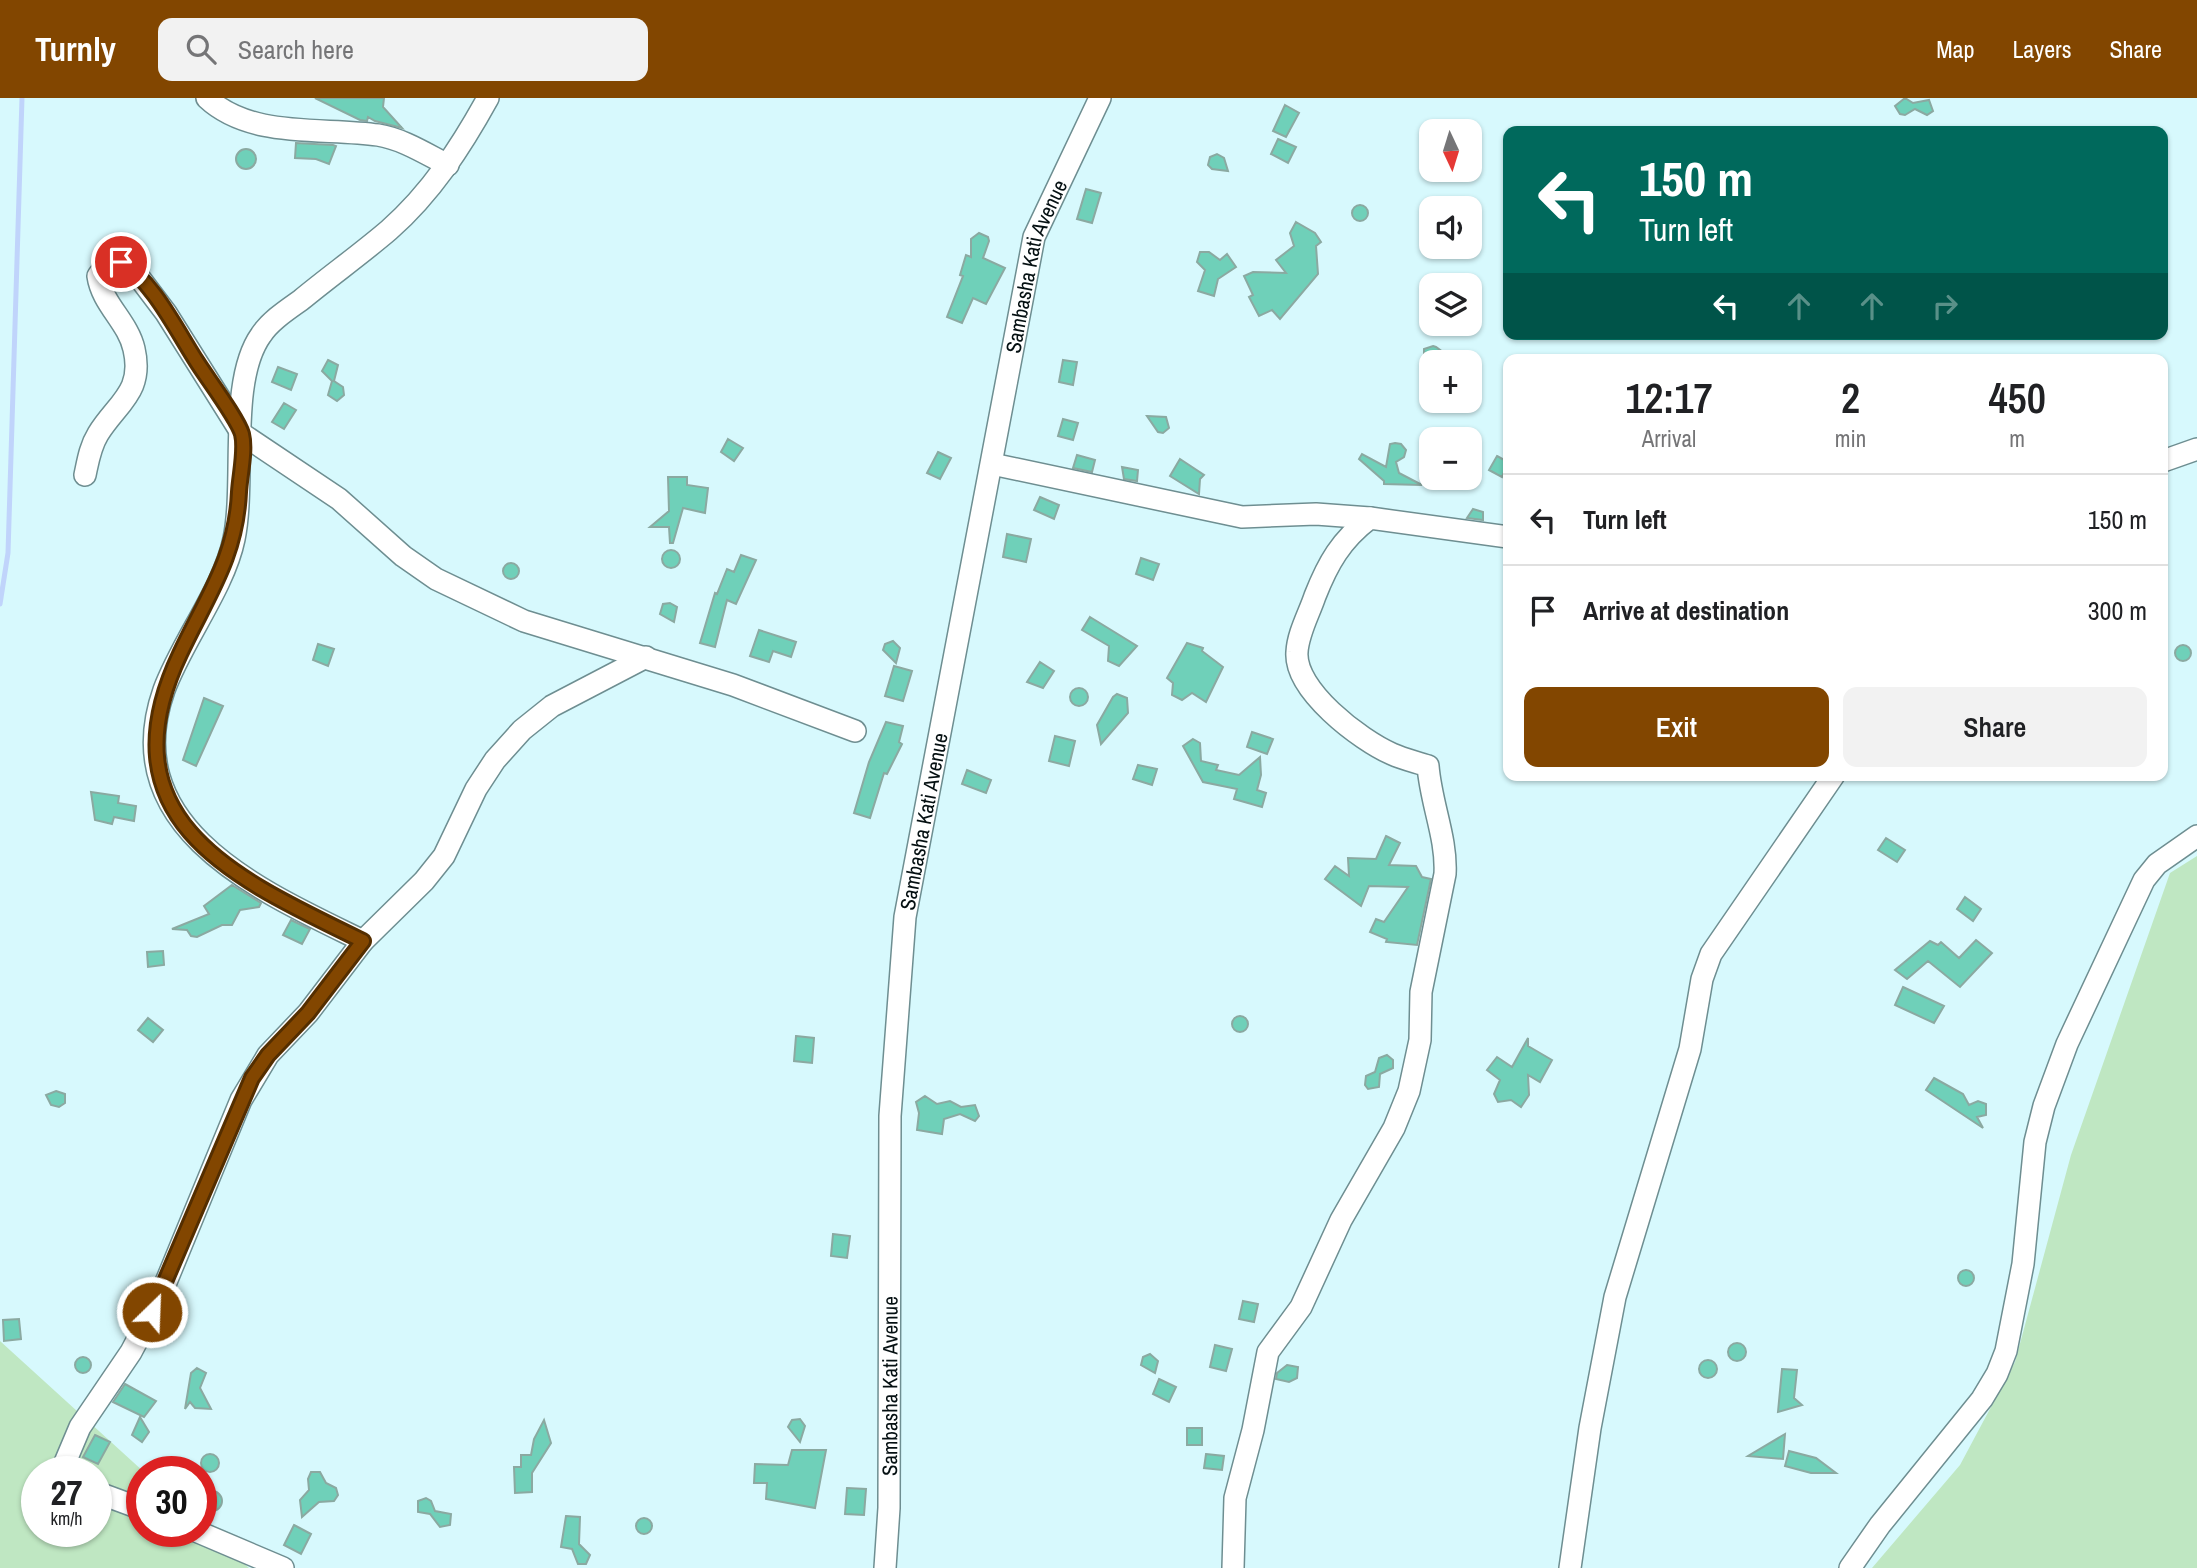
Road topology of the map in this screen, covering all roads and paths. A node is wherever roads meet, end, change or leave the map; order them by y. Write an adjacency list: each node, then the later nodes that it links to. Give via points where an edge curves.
1 (207, 98): 4 (street, via 215,106 272,126 382,136)
2 (488, 98): 4 (street)
3 (1100, 98): 8 (street, Sambasha Kati Avenue, via 1034,237)
4 (448, 165): 5 (street, via 389,229 262,333 248,356)
5 (242, 433): 9 (street, via 132,268 121,262 106,265 98,276 100,289 134,346 136,367 124,403 98,434); 12 (street, via 339,499 436,579 524,621); 16 (street, via 234,541 164,691 154,753 159,778 183,824 213,855 246,881)
6 (2197, 449): 7 (street)
7 (2168, 459)
8 (992, 464): 10 (street, via 1242,517 1316,514); 20 (street, Sambasha Kati Avenue, via 900,961 890,1116)
9 (85, 475)
10 (1370, 518): 11 (street); 21 (street, via 1343,541 1326,570 1301,633 1297,653 1301,675 1311,691 1360,735 1391,754 1428,766 1430,797 1446,856 1445,874 1421,992 1418,1052 1409,1091 1301,1307 1268,1352 1236,1498)
11 (1503, 536)
12 (646, 657): 13 (street); 16 (street, via 552,706 522,730 476,789 444,856)
13 (855, 731)
14 (1830, 781): 22 (street, via 1711,954 1702,979 1690,1049 1615,1297)
15 (2197, 836): 23 (street, via 2157,864 2144,880 2054,1073 2035,1142 2023,1264 1997,1374)
16 (363, 941): 17 (street, via 252,1078 159,1299 131,1352 80,1427)
17 (68, 1456)
18 (217, 1540): 19 (street)
19 (283, 1568)
20 (885, 1568)
21 (1233, 1568)
22 (1570, 1568)
23 (1850, 1568)

